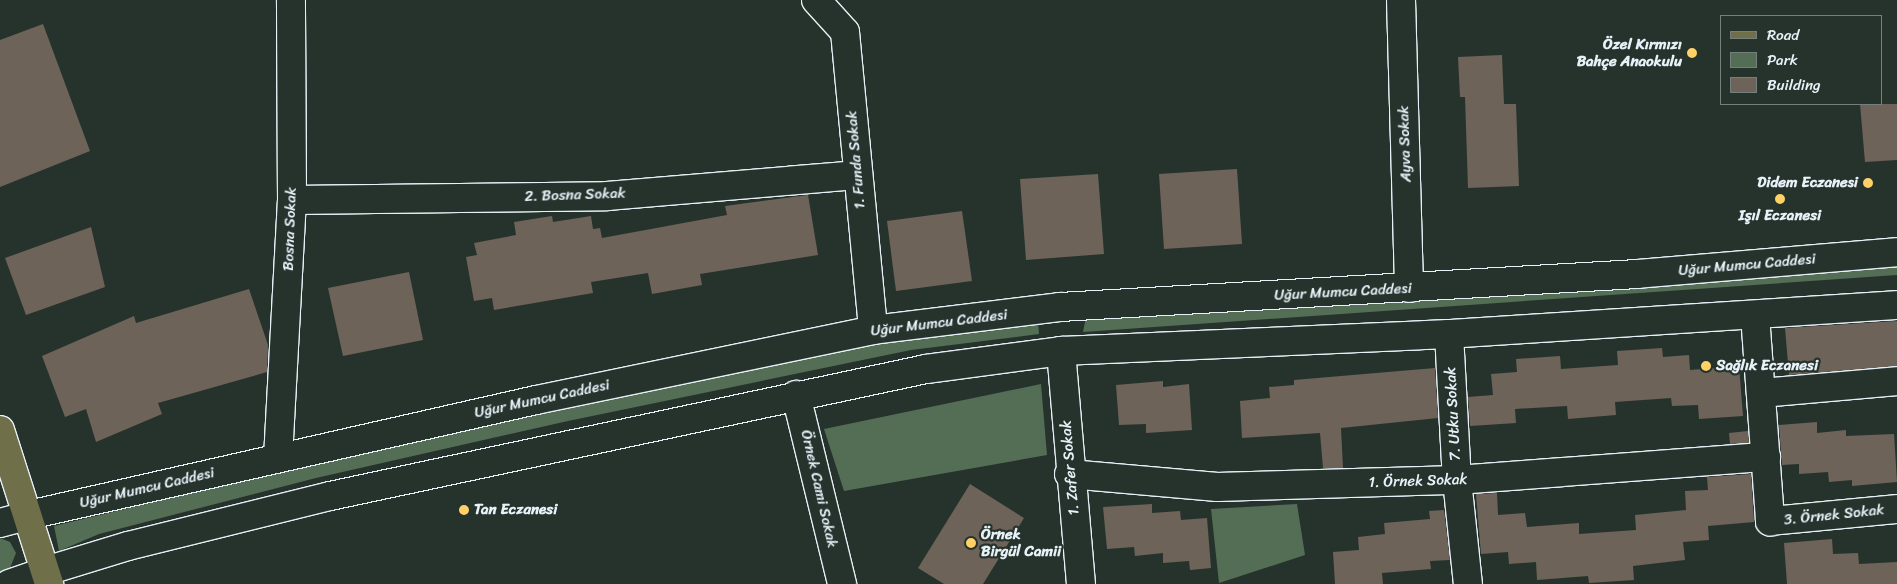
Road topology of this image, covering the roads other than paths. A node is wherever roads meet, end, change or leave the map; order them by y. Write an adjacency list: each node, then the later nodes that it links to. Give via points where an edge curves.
1 (291, 0): 5 (street, Bosna Sokak)
2 (816, 0): 4 (street, 1. Funda Sokak, via 845,32)
3 (1401, 0): 7 (street, Ayva Sokak)
4 (856, 175): 5 (street, 2. Bosna Sokak, via 607,196); 11 (street, 1. Funda Sokak)
5 (292, 200): 19 (street, Bosna Sokak)
6 (1897, 252): 7 (street, Uğur Mumcu Caddesi, via 1637,274)
7 (1409, 288): 9 (street, Uğur Mumcu Caddesi)
8 (1897, 305): 10 (street)
9 (1060, 307): 11 (street, Uğur Mumcu Caddesi); 13 (street, 1. Zafer Sokak)
10 (1755, 315): 12 (street); 15 (street)
11 (873, 330): 19 (street, Uğur Mumcu Caddesi)
12 (1449, 334): 13 (street); 21 (street, 7. Utku Sokak)
13 (1061, 351): 16 (street, via 926,369); 20 (street, 1. Zafer Sokak)
14 (1897, 381): 15 (street)
15 (1761, 392): 18 (street)
16 (796, 394): 25 (street, via 330,496 128,546); 27 (street, Örnek Cami Sokak)
17 (0, 430): 23 (main road)
18 (1766, 456): 21 (street, 1. Örnek Sokak); 22 (street, 3. Örnek Sokak, via 1770,521)
19 (278, 458): 23 (street, Uğur Mumcu Caddesi)
20 (1070, 474): 21 (street, 1. Örnek Sokak, via 1216,487); 28 (street, 1. Zafer Sokak)
21 (1457, 480): 29 (street, 7. Utku Sokak)
22 (1897, 509)
23 (29, 515): 24 (street, Uğur Mumcu Caddesi); 25 (main road)
24 (0, 523)
25 (47, 578): 26 (street)
26 (9, 584)
27 (842, 584)
28 (1081, 584)
29 (1468, 584)

